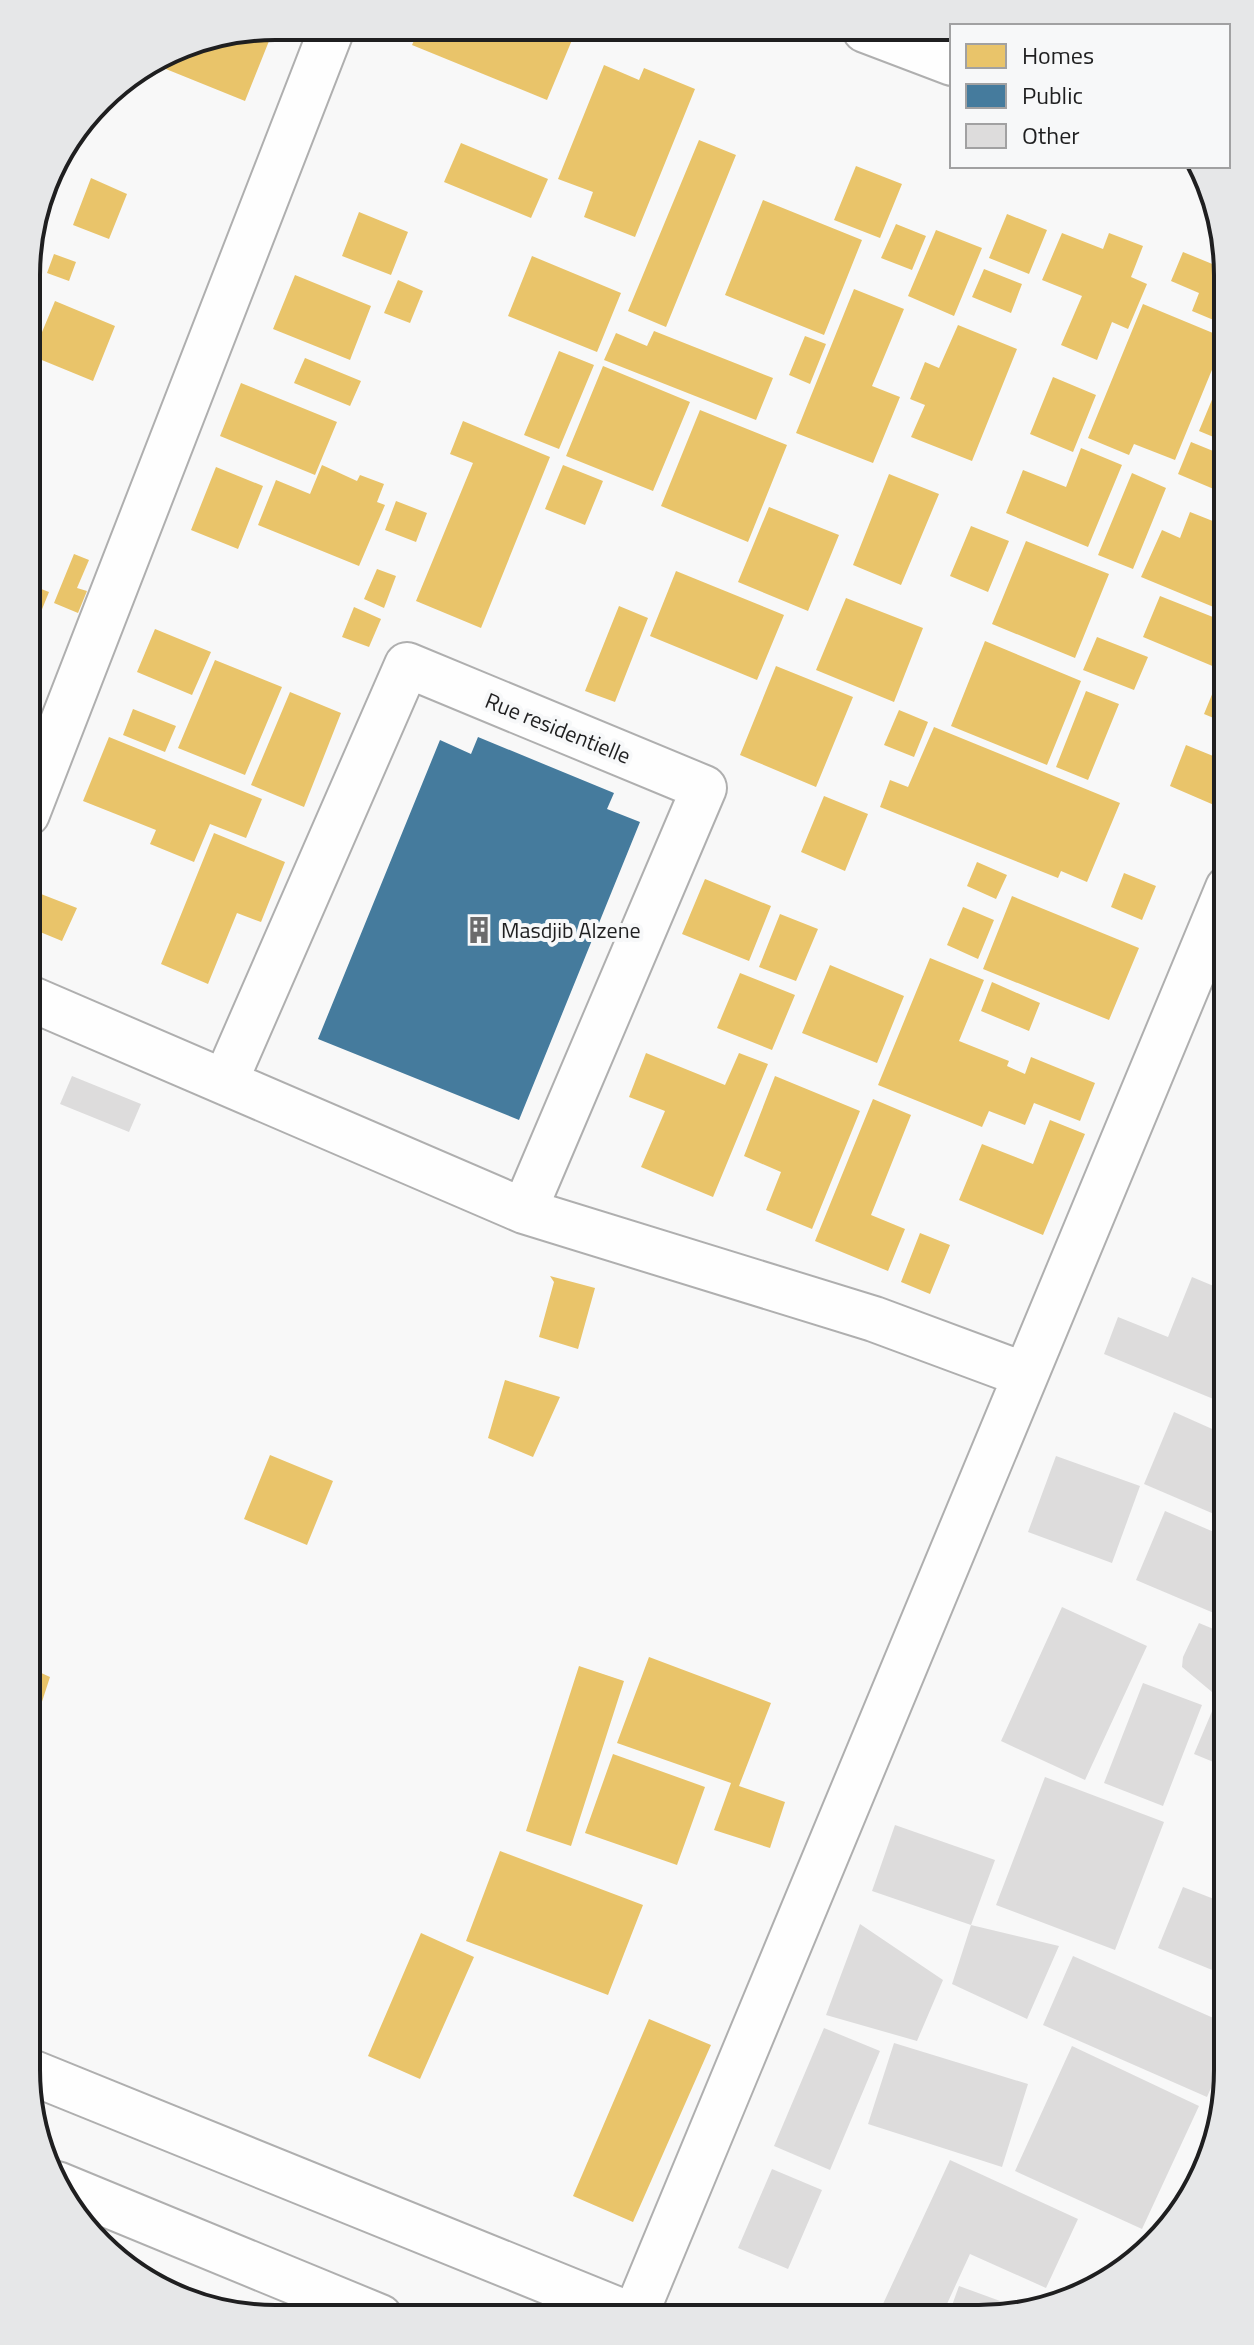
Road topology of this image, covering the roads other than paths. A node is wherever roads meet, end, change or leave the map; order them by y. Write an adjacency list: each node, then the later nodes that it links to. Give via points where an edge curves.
1 (892, 40): 3 (street)
2 (327, 41): 4 (street)
3 (950, 62)
4 (40, 781)
5 (1214, 922): 9 (street)
6 (40, 1003): 7 (street)
7 (225, 1082): 8 (street); 8 (street, Rue residentielle, via 407,665 704,788)
8 (524, 1211): 9 (street, via 874,1319)
9 (1025, 1375): 14 (street)
10 (40, 2076): 13 (street)
11 (73, 2191): 12 (street)
12 (340, 2305)
13 (604, 2305)
14 (641, 2305)

